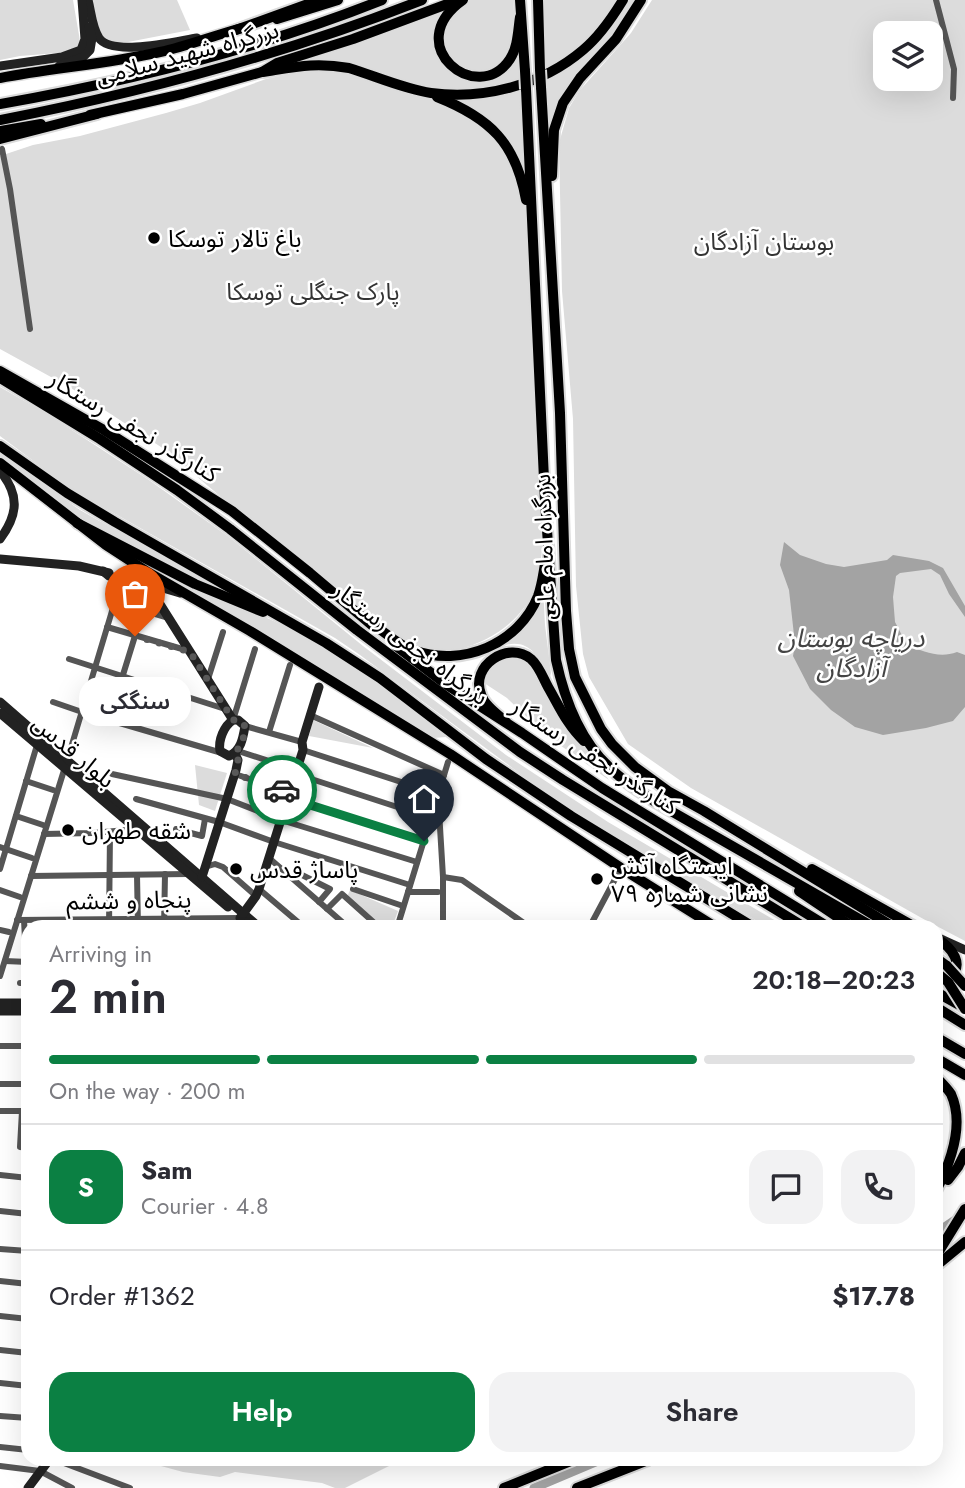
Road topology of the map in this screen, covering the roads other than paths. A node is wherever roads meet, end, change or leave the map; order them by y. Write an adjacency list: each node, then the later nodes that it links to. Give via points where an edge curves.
1 (84, 0): 14 (main road, via 96,33 107,45 146,46); 15 (main road, via 81,50); 16 (main road, via 90,50)
2 (318, 0): 13 (highway)
3 (338, 0): 13 (main road)
4 (383, 0): 21 (highway, بزرگراه شهید سلامی, via 206,59)
5 (422, 0): 23 (highway, بزرگراه شهید سلامی, via 178,80)
6 (461, 0): 12 (highway, via 445,15 439,38 447,61 468,75 487,75 505,66 513,52); 17 (main road)
7 (520, 0): 12 (highway, بزرگراه امام علی)
8 (538, 0): 27 (highway, بزرگراه امام علی, bridge)
9 (623, 0): 19 (highway, via 590,44 547,74 488,93)
10 (641, 0): 27 (highway, via 616,39 573,86 559,112 553,140)
11 (936, 0): 20 (street, via 954,69)
12 (520, 17): 28 (highway, بزرگراه امام علی, bridge)
13 (236, 30): 14 (main road)
14 (219, 35): 16 (main road, via 162,52)
15 (0, 66)
16 (46, 70): 18 (main road)
17 (262, 72): 19 (highway, via 298,65 336,66); 22 (main road)
18 (0, 78)
19 (428, 92): 28 (highway, via 480,118 503,141 521,176)
20 (953, 98)
21 (0, 104)
22 (97, 114): 24 (main road); 25 (highway)
23 (0, 120)
24 (0, 131)
25 (0, 138)
26 (0, 150): 29 (street)
27 (550, 232): 85 (highway, بزرگراه امام علی, via 566,611 575,677 612,744 635,767)
28 (532, 233): 37 (highway, بزرگراه امام علی)
29 (30, 330)
30 (0, 371): 44 (main road, کنارگذر نجفی رستگار, via 215,500)
31 (0, 378): 143 (highway, بزرگراه نجفی رستگار, via 177,490 520,752)
32 (0, 446): 45 (highway, بزرگراه نجفی رستگار, via 67,493)
33 (0, 463): 35 (main road)
34 (0, 471): 36 (main road, via 14,502 13,517)
35 (76, 523): 41 (main road); 45 (highway, via 195,584)
36 (0, 539)
37 (548, 548): 44 (highway, via 533,607 517,628 485,649 445,657 425,654 409,649); 70 (highway, بزرگراه امام علی, via 560,680)
38 (1, 562): 39 (main road, via 54,563)
39 (103, 571): 40 (main road); 41 (main road)
40 (121, 581): 42 (street); 43 (main road, via 151,590)
41 (188, 595): 105 (main road, via 450,754)
42 (115, 602): 43 (street); 46 (street)
43 (169, 618): 50 (main road)
44 (368, 621): 65 (main road, کنارگذر نجفی رستگار, via 447,685)
45 (295, 625): 142 (highway, بزرگراه نجفی رستگار, via 380,678 486,759 571,816)
46 (107, 627): 48 (street); 53 (street)
47 (223, 632): 55 (street)
48 (135, 636): 50 (street); 54 (street)
49 (255, 649): 64 (street)
50 (190, 652): 55 (main road)
51 (69, 659): 53 (street)
52 (289, 665): 67 (street)
53 (95, 668): 54 (street); 60 (street)
54 (122, 676): 59 (street); 63 (street)
55 (208, 679): 59 (main road)
56 (319, 687): 62 (main road)
57 (0, 702): 74 (main road, بلوار قدس)
58 (53, 702): 60 (street)
59 (227, 709): 64 (main road)
60 (82, 712): 63 (street); 74 (street)
61 (0, 713): 68 (main road, بلوار قدس)
62 (310, 715): 69 (main road); 78 (street)
63 (109, 720): 72 (street)
64 (233, 720): 66 (main road); 72 (main road, via 226,725 219,747)
65 (506, 722): 70 (highway, via 481,695 478,680 495,657 519,653 539,670 564,718); 144 (main road, کنارگذر نجفی رستگار, via 602,788)
66 (245, 726): 67 (street); 71 (main road)
67 (269, 732): 69 (street)
68 (37, 745): 74 (main road, بلوار قدس); 79 (street)
69 (303, 746): 75 (main road); 81 (street)
70 (594, 750): 104 (highway, بزرگراه امام علی, via 657,803)
71 (236, 752): 72 (main road); 75 (street); 77 (main road)
72 (223, 754)
73 (448, 762): 78 (street)
74 (66, 764): 87 (main road, بلوار قدس); 97 (street); 107 (main road, بلوار قدس)
75 (296, 772): 82 (main road); 89 (street)
76 (112, 774): 84 (street)
77 (235, 774): 82 (street); 84 (main road)
78 (443, 775): 81 (street)
79 (26, 781): 80 (street); 86 (street)
80 (53, 790)
81 (438, 794): 89 (street); 114 (street)
82 (289, 795): 90 (main road); 98 (street)
83 (136, 799): 88 (street)
84 (227, 799): 90 (street); 91 (main road)
85 (704, 811): 147 (highway, بزرگراه امام علی); 148 (highway)
86 (16, 817): 92 (street); 100 (street)
87 (124, 818): 93 (main road, بلوار قدس); 95 (street)
88 (205, 818): 91 (street); 94 (street, via 202,836)
89 (430, 818): 98 (street)
90 (281, 820): 99 (main road); 103 (street)
91 (219, 822): 99 (street); 107 (main road)
92 (43, 825)
93 (137, 829): 95 (street); 109 (main road, بلوار قدس)
94 (176, 829)
95 (125, 831): 96 (street)
96 (110, 832): 97 (street); 111 (street)
97 (44, 834): 113 (street)
98 (424, 841): 103 (street)
99 (274, 842): 102 (main road); 116 (street)
100 (3, 848): 101 (street); 106 (street)
101 (32, 858)
102 (269, 858): 119 (main road); 121 (street)
103 (417, 862): 116 (street)
104 (769, 867): 145 (highway); 146 (highway, بزرگراه امام علی)
105 (621, 868): 140 (street); 141 (main road)
106 (0, 869)
107 (203, 872): 119 (street, via 215,864 223,867); 124 (main road, بلوار قدس)
108 (164, 874): 109 (street); 112 (street); 126 (street)
109 (188, 874): 124 (main road, بلوار قدس)
110 (300, 874): 121 (street, via 329,888)
111 (109, 875): 112 (street); 113 (street); 129 (street)
112 (137, 875): 130 (street)
113 (31, 876): 128 (street)
114 (443, 877): 138 (street); 139 (street, via 463,880)
115 (354, 888): 122 (street)
116 (409, 888): 118 (street); 122 (street)
117 (0, 890): 120 (street)
118 (438, 892)
119 (258, 893): 124 (main road); 134 (street)
120 (20, 897)
121 (319, 902): 123 (street)
122 (403, 906): 137 (street)
123 (327, 909): 135 (street); 136 (street, via 342,894)
124 (242, 916): 125 (street, پنجاه و ششم); 132 (main road, بلوار قدس); 133 (main road, بلوار قدس)
125 (218, 918): 127 (street, پنجاه و ششم)
126 (164, 919): 127 (street, پنجاه و ششم); 131 (street, پنجاه و ششم)
127 (191, 919)
128 (21, 920): 154 (street)
129 (109, 920)
130 (138, 920)
131 (159, 920)
132 (245, 920)
133 (248, 920)
134 (294, 920)
135 (340, 920)
136 (371, 920)
137 (399, 920)
138 (443, 920)
139 (520, 920)
140 (594, 920)
141 (704, 920)
142 (742, 920)
143 (793, 920)
144 (817, 920)
145 (842, 920)
146 (861, 920)
147 (882, 920)
148 (904, 920)
149 (0, 930): 150 (street)
150 (9, 932)
151 (943, 940): 153 (main road)
152 (943, 942): 158 (highway, via 964,961 959,974)
153 (965, 950)
154 (5, 961): 155 (street); 157 (street)
155 (21, 962)
156 (943, 963): 161 (highway, bridge)
157 (0, 976)
158 (943, 978)
159 (943, 978): 161 (highway)
160 (943, 978): 165 (highway, bridge)
161 (965, 984)
162 (943, 996): 165 (main road)
163 (0, 1003): 164 (main road)
164 (21, 1003)
165 (965, 1008)
166 (0, 1011): 167 (main road)
167 (21, 1011)
168 (943, 1011): 169 (highway)
169 (965, 1025)
170 (943, 1041): 173 (highway)
171 (0, 1046): 172 (street)
172 (21, 1046)
173 (965, 1054)
174 (943, 1062): 175 (main road)
175 (965, 1075)
176 (0, 1084): 177 (street)
177 (21, 1084)
178 (943, 1085): 184 (highway, via 957,1110 958,1130)
179 (0, 1111): 180 (street)
180 (21, 1111)
181 (965, 1153): 185 (highway)
182 (0, 1175): 183 (street)
183 (21, 1177)
184 (943, 1178)
185 (943, 1185)
186 (965, 1209): 190 (highway)
187 (0, 1211): 188 (street)
188 (21, 1213)
189 (965, 1242): 193 (highway)
190 (943, 1245)
191 (0, 1248): 192 (street)
192 (21, 1250)
193 (943, 1260)
194 (0, 1281): 195 (street)
195 (21, 1283)
196 (0, 1316): 197 (street)
197 (21, 1318)
198 (0, 1350): 199 (street)
199 (21, 1352)
200 (0, 1383): 201 (street)
201 (21, 1385)
202 (0, 1416): 203 (street)
203 (21, 1418)
204 (0, 1447): 205 (street)
205 (21, 1449)
206 (0, 1466): 211 (street)
207 (44, 1466): 211 (main road)
208 (72, 1466): 214 (street)
209 (558, 1466): 215 (highway)
210 (633, 1466): 216 (highway)
211 (40, 1471): 212 (main road); 213 (street)
212 (28, 1488)
213 (72, 1488)
214 (130, 1488)
215 (505, 1488)
216 (576, 1488)

